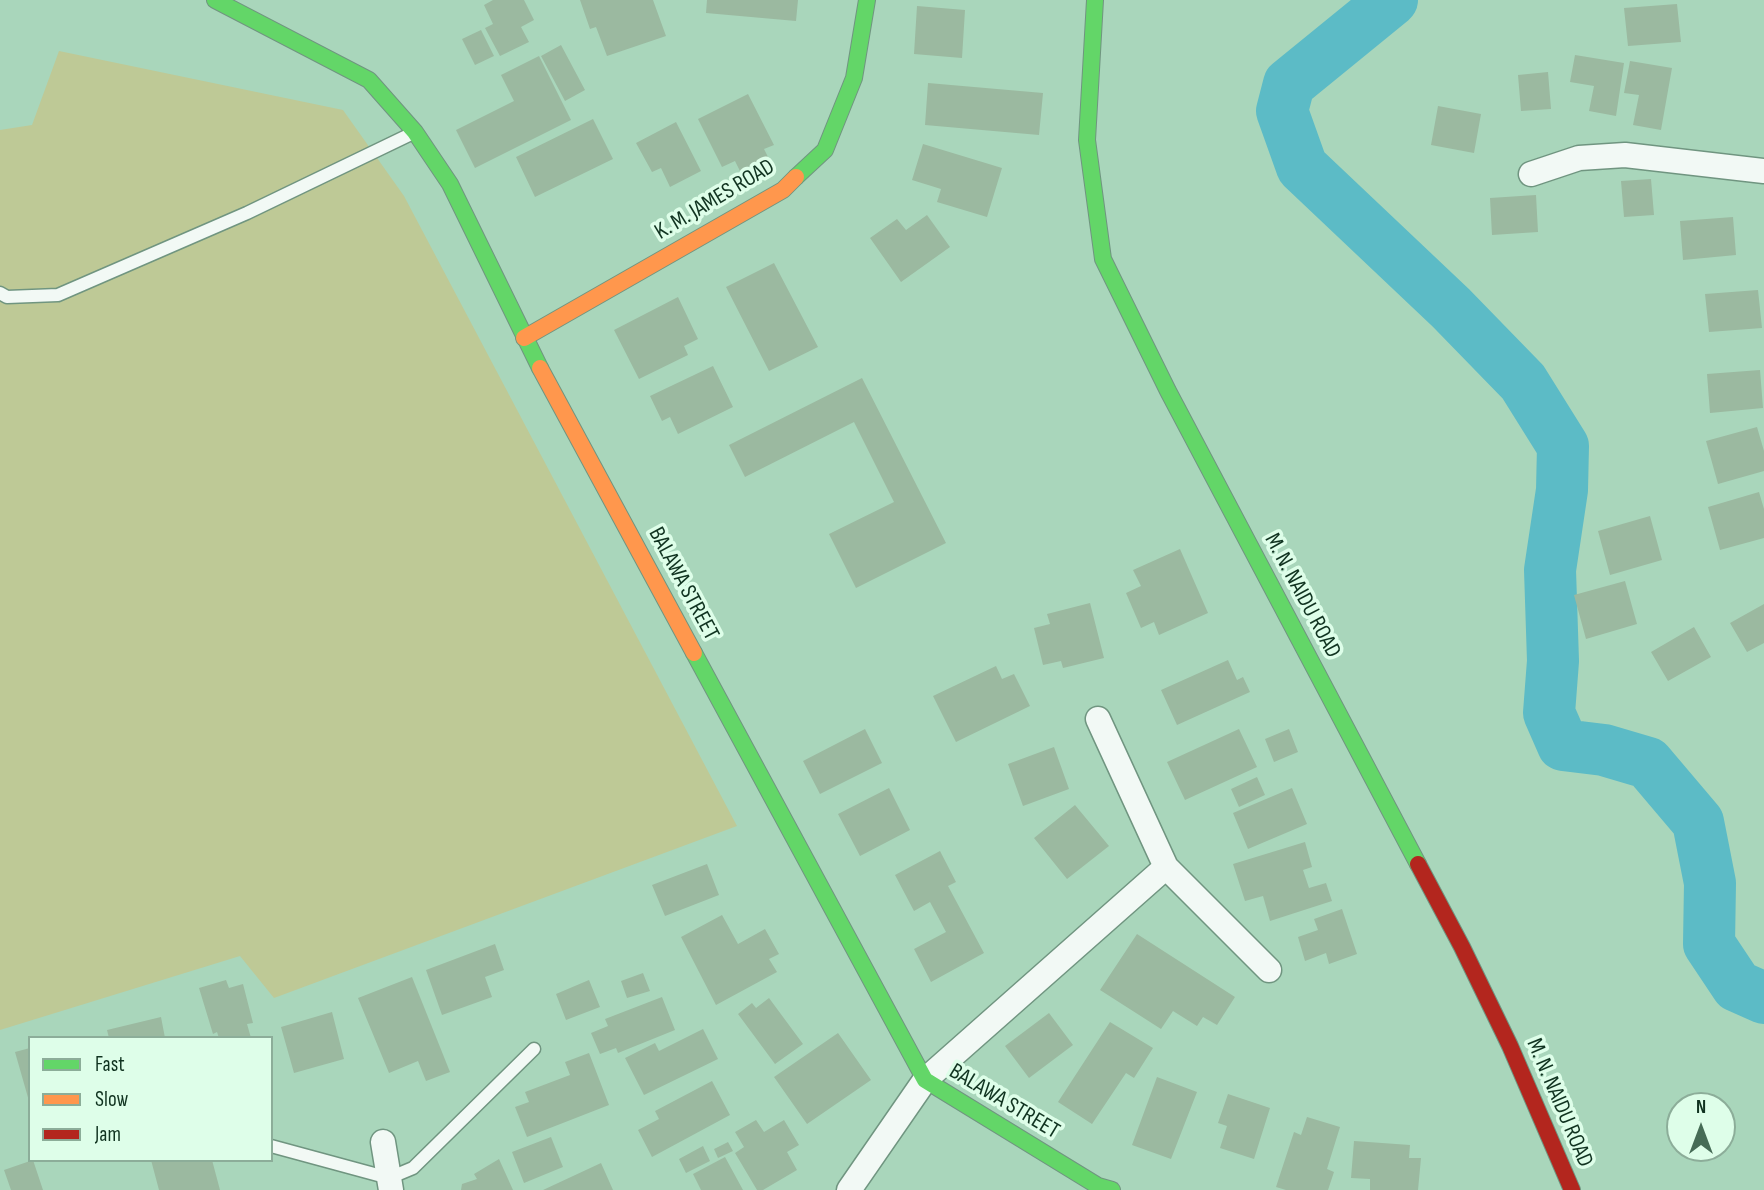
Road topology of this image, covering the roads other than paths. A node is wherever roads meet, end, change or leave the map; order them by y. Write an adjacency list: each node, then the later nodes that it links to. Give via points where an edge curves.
1 (215, 0): 4 (street, BALAWA STREET, via 369,80)
2 (867, 0): 8 (street, K. M. JAMES ROAD, via 854,78 825,150 783,190)
3 (1095, 0): 19 (street, M. N. NAIDU ROAD, via 1087,140 1103,259 1462,947)
4 (415, 132): 7 (lane, via 247,213 58,295 7,297); 8 (street, BALAWA STREET, via 450,184)
5 (1764, 171): 6 (street, via 1625,155 1579,158)
6 (1531, 174)
7 (0, 293)
8 (524, 338): 13 (street, BALAWA STREET)
9 (1098, 719): 10 (street)
10 (1166, 867): 11 (street); 13 (street)
11 (1269, 970)
12 (534, 1049): 16 (lane, via 413,1168)
13 (925, 1080): 17 (street); 18 (street, BALAWA STREET, via 1098,1186)
14 (383, 1142): 16 (street)
15 (273, 1147): 16 (lane)
16 (390, 1184)
17 (849, 1190)
18 (1112, 1190)
19 (1572, 1190)

